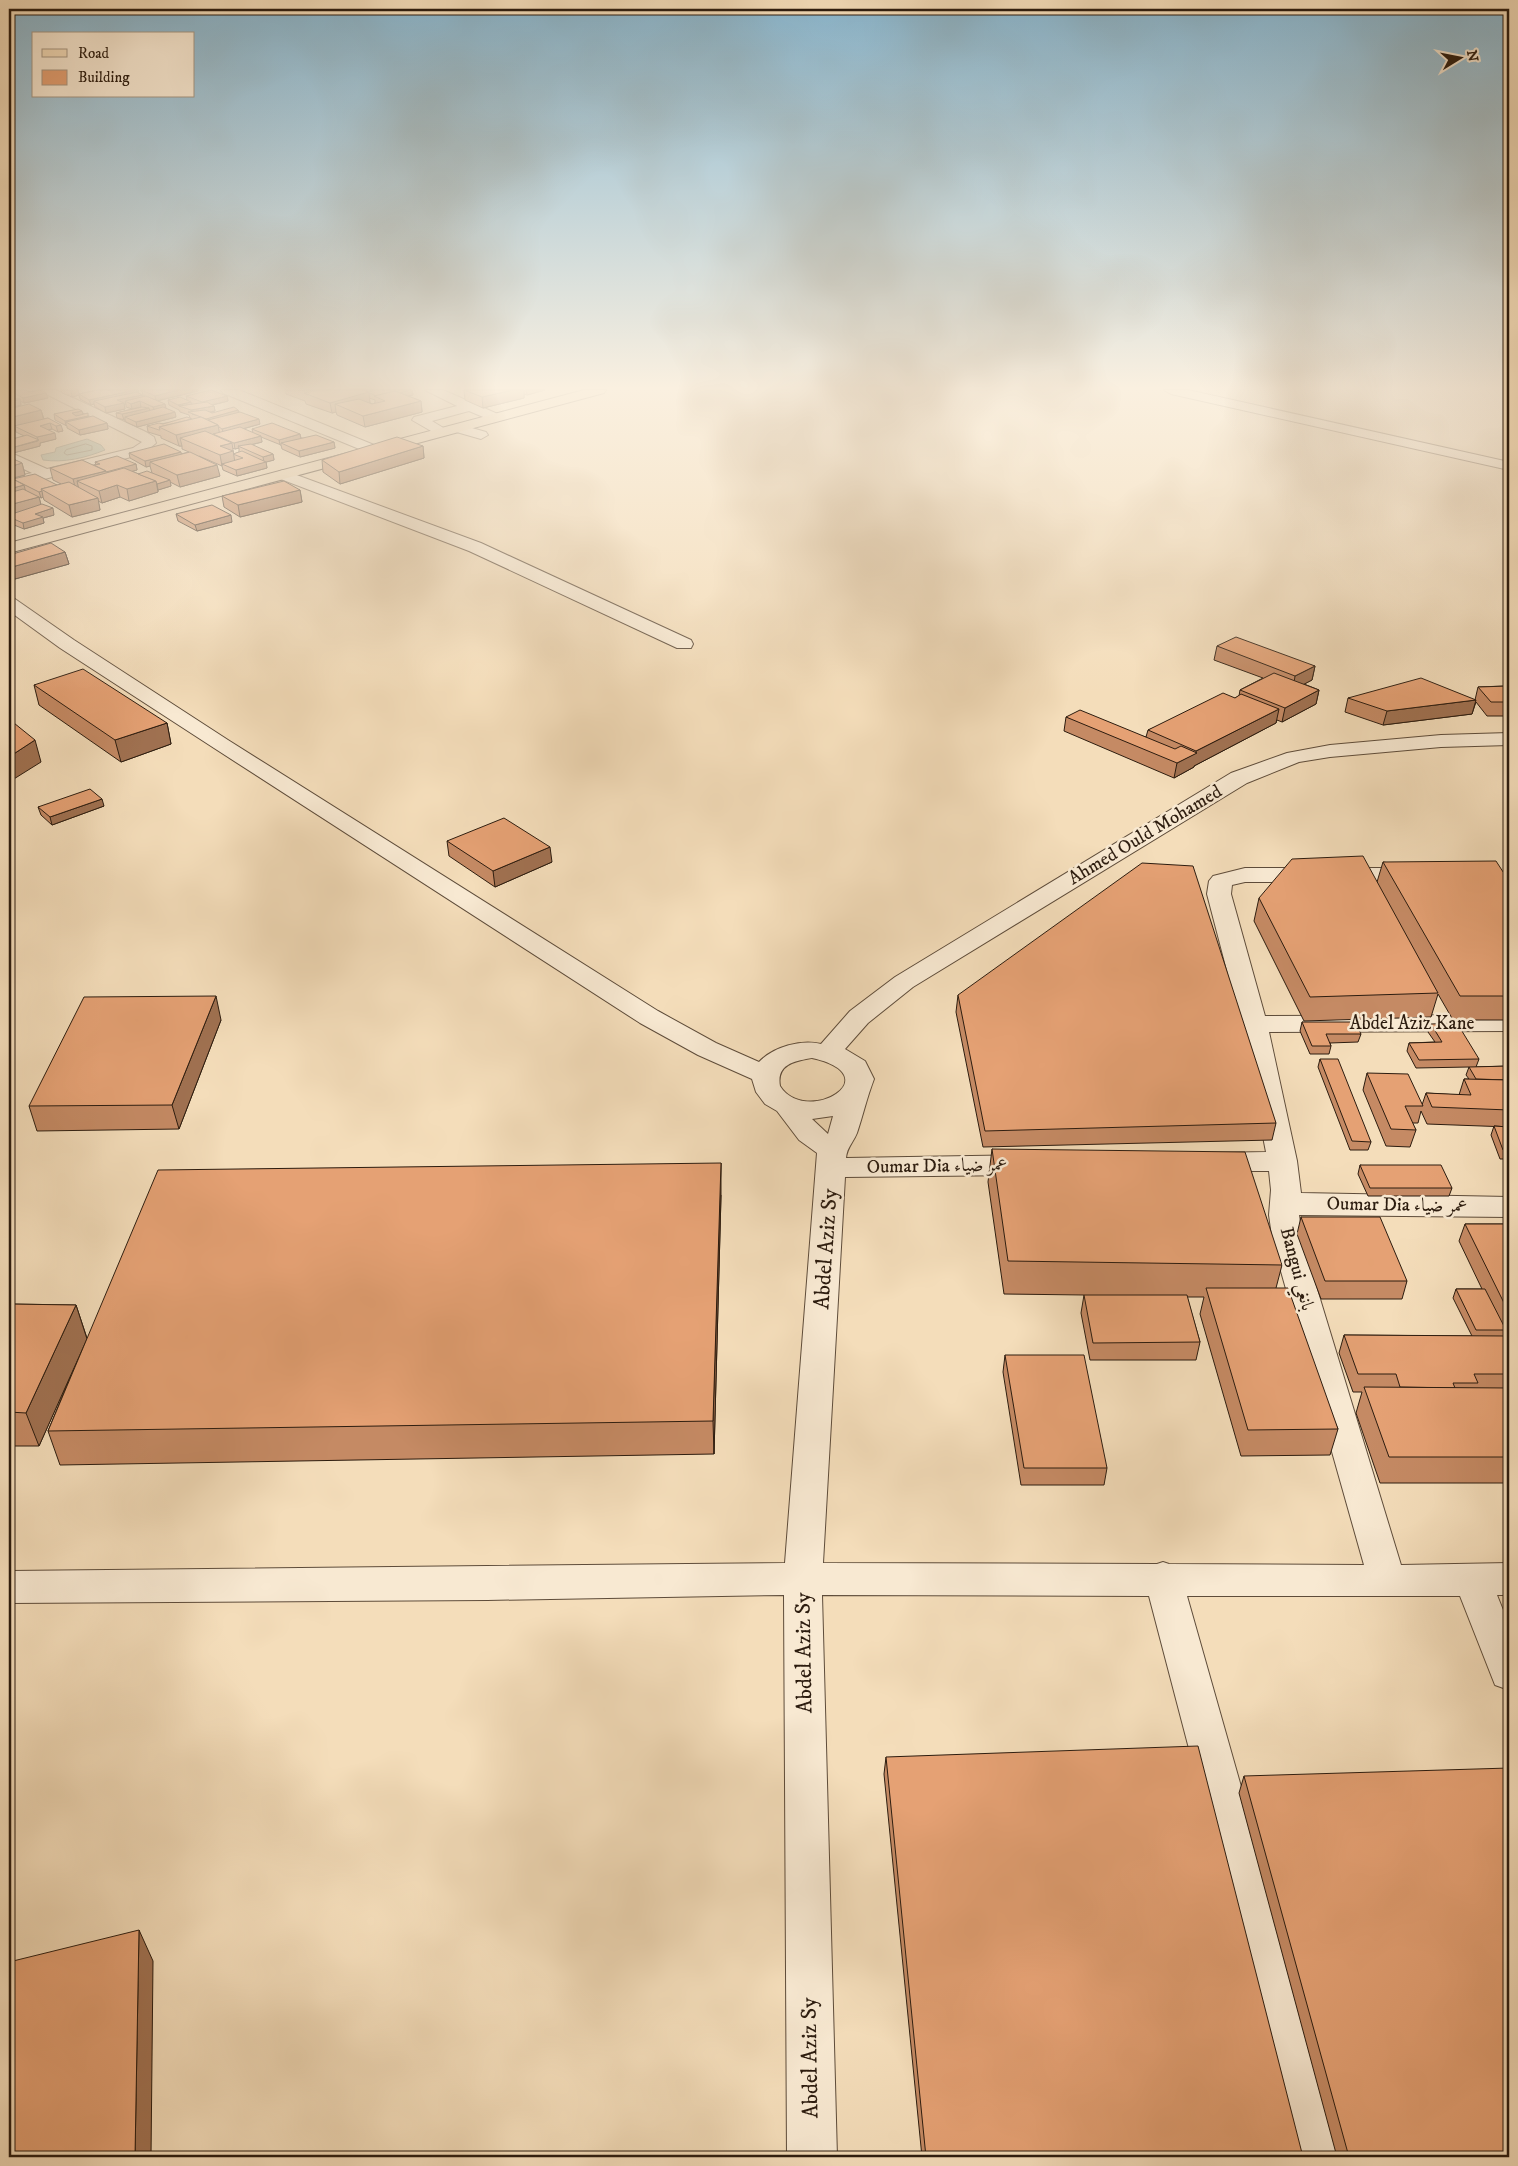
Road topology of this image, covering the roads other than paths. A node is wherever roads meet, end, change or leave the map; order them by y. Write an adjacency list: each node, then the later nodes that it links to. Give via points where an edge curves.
1 (223, 491): 3 (main road)
2 (326, 491): 5 (street, via 475,547)
3 (9, 548)
4 (9, 602): 11 (street, via 140,691 649,1017)
5 (684, 644)
6 (1509, 739): 10 (street, Ahmed Ould Mohamed, via 1424,742 1330,751 1294,757 1239,778 904,982 859,1018)
7 (1442, 876): 9 (street, Bangui بانغي, via 1245,875 1221,881 1219,894)
8 (1509, 1023): 9 (street, Abdel Aziz Kane)
9 (1254, 1024): 15 (street, Bangui بانغي)
10 (828, 1052): 11 (street, via 796,1052 781,1057); 12 (street, via 855,1066 860,1076 860,1087)
11 (764, 1075): 13 (street, via 768,1092)
12 (853, 1098): 13 (street, via 830,1108 808,1110); 14 (street)
13 (787, 1105): 14 (street)
14 (832, 1159): 17 (street, Oumar Dia عمر ضياء); 21 (street, Abdel Aziz Sy)
15 (1282, 1161): 16 (street); 18 (street, Bangui بانغي)
16 (1184, 1163)
17 (1057, 1164)
18 (1285, 1203): 19 (street, Oumar Dia عمر ضياء); 24 (street, Bangui بانغي, via 1288,1243)
19 (1509, 1206)
20 (1164, 1578): 21 (street); 24 (street); 28 (street)
21 (803, 1579): 25 (street); 27 (street, Abdel Aziz Sy)
22 (1472, 1579): 23 (street); 24 (street); 26 (street)
23 (1509, 1579)
24 (1387, 1581)
25 (9, 1586)
26 (1509, 1673)
27 (812, 2157)
28 (1321, 2157)

